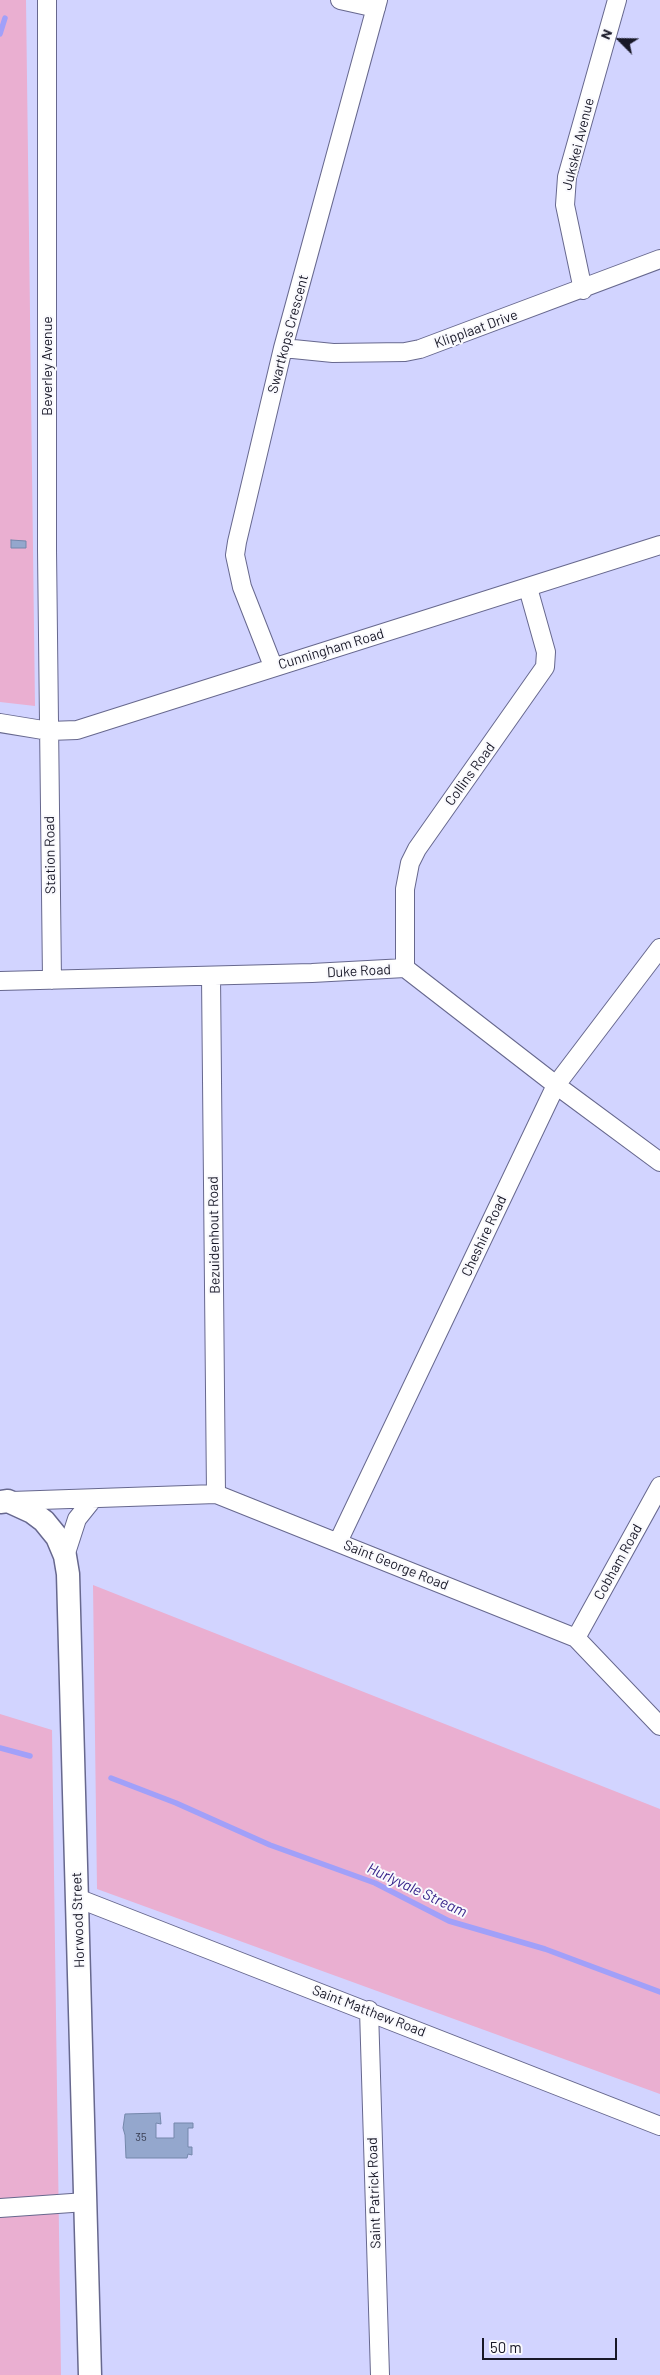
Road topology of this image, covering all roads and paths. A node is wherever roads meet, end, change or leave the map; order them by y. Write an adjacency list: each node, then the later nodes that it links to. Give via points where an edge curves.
1 (47, 0): 12 (street, Beverley Avenue)
2 (340, 0): 4 (street)
3 (617, 0): 6 (street, Jukskei Avenue, via 567,177 565,205)
4 (377, 4): 7 (street, Swartkops Crescent)
5 (660, 259): 6 (street, Klipplaat Drive)
6 (583, 290): 7 (street, Klipplaat Drive, via 420,349 334,353)
7 (283, 348): 10 (street, Swartkops Crescent, via 235,555 242,588)
8 (660, 545): 9 (street, Cunningham Road)
9 (528, 588): 10 (street, Cunningham Road); 14 (street, Collins Road, via 546,652 545,667 410,863 405,890)
10 (273, 666): 12 (street, Cunningham Road, via 105,722 77,730)
11 (0, 723): 12 (street, Cunningham Road)
12 (49, 731): 16 (street, Station Road)
13 (660, 948): 18 (street, Cheshire Road)
14 (405, 968): 15 (street, Duke Road); 18 (street, Duke Road)
15 (211, 976): 16 (street, Duke Road); 21 (street, Bezuidenhout Road)
16 (52, 980): 17 (street, Duke Road)
17 (0, 981)
18 (556, 1085): 19 (street, Duke Road); 24 (street, Cheshire Road)
19 (660, 1162)
20 (660, 1486): 26 (street, Cobham Road)
21 (216, 1494): 22 (street, Saint George Road); 24 (street, Saint George Road)
22 (93, 1499): 23 (street, Saint George Road); 25 (street, via 77,1519)
23 (4, 1501): 25 (main road, Horwood Street, via 32,1512 44,1521 57,1537)
24 (338, 1542): 26 (street, Saint George Road)
25 (65, 1556): 28 (main road, Horwood Street)
26 (576, 1638): 27 (street, Saint George Road)
27 (660, 1726)
28 (77, 1898): 29 (street, Saint Matthew Road); 31 (main road, Horwood Street)
29 (369, 2010): 30 (street, Saint Matthew Road); 34 (street, Saint Patrick Road)
30 (660, 2126)
31 (86, 2202): 32 (street); 33 (main road, Horwood Street)
32 (0, 2208)
33 (90, 2375)
34 (380, 2375)

